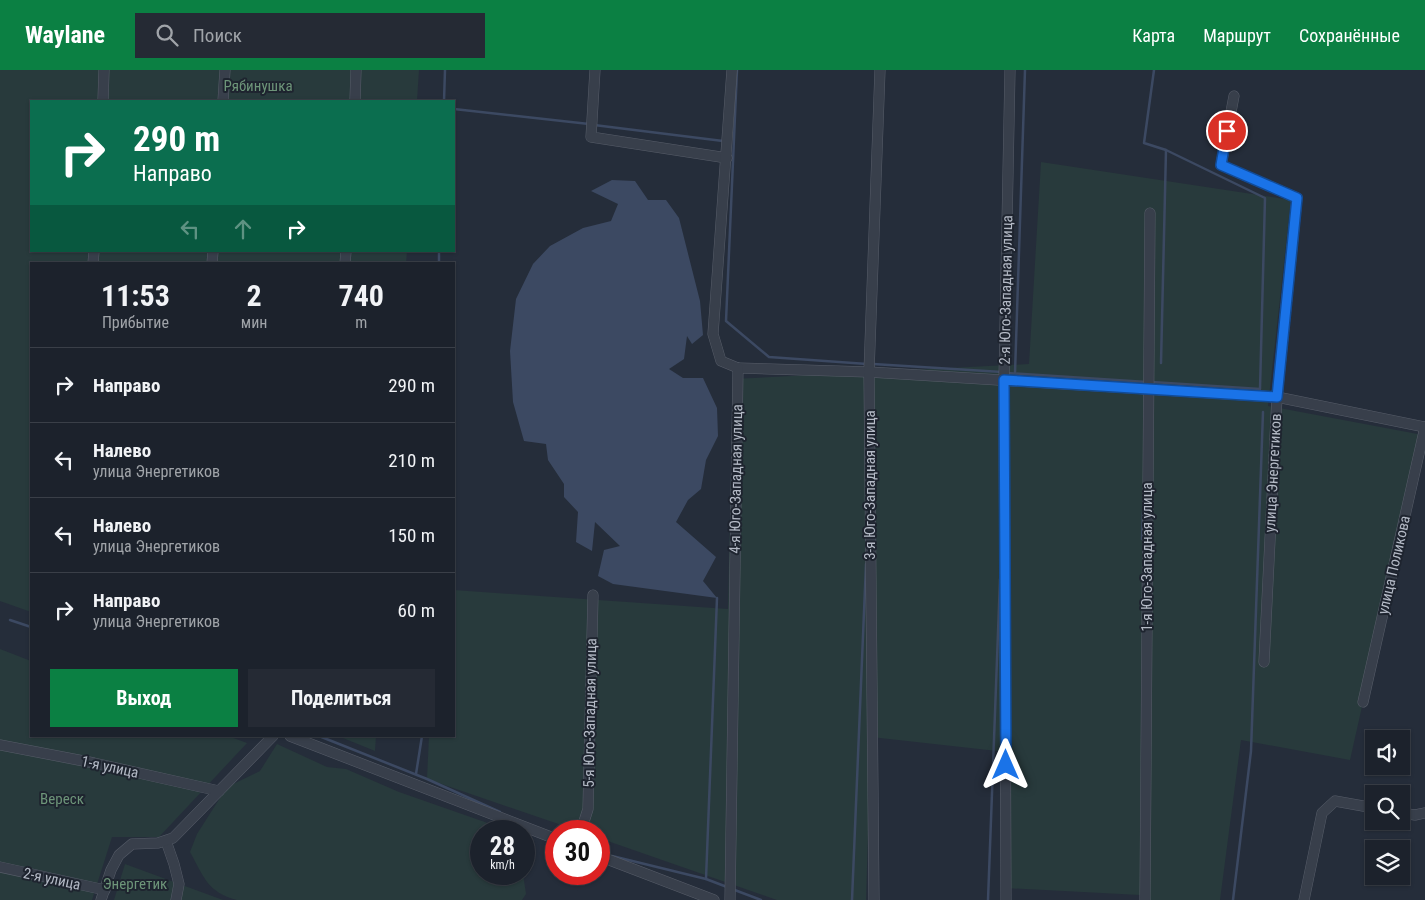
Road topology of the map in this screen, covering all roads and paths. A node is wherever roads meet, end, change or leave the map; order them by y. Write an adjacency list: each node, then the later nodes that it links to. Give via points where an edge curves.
1 (104, 70): 9 (street)
2 (225, 70): 10 (street)
3 (356, 70): 11 (street)
4 (595, 70): 12 (street, via 591,137)
5 (732, 70): 12 (street)
6 (880, 70): 15 (street, 3-я Юго-Западная улица)
7 (1010, 70): 16 (street, 2-я Юго-Западная улица)
8 (1234, 96): 18 (street, улица Энергетиков, via 1221,165 1297,198)
9 (103, 100)
10 (223, 100)
11 (355, 100)
12 (727, 158): 14 (street, via 713,334 721,361)
13 (1150, 213): 17 (street, 1-я Юго-Западная улица)
14 (738, 368): 15 (street); 39 (street, 4-я Юго-Западная улица)
15 (869, 372): 16 (street); 40 (street, 3-я Юго-Западная улица)
16 (1004, 380): 17 (street); 41 (street, 2-я Юго-Западная улица)
17 (1148, 388): 18 (street); 42 (street, 1-я Юго-Западная улица)
18 (1277, 397): 19 (street); 21 (street, улица Энергетиков)
19 (1425, 427): 22 (street, улица Поликова)
20 (593, 595): 31 (street, 5-я Юго-Западная улица, via 588,809)
21 (1264, 662)
22 (1363, 702)
23 (272, 737): 27 (street)
24 (294, 737): 25 (street)
25 (317, 742): 32 (street)
26 (0, 745): 27 (street, 1-я улица)
27 (219, 791): 33 (street, via 173,838)
28 (1365, 806): 43 (street, via 1334,801 1322,813)
29 (1425, 813): 30 (street)
30 (1410, 814)
31 (585, 820)
32 (545, 835)
33 (166, 841): 36 (street, via 132,844 119,855); 37 (street, via 179,884)
34 (610, 860): 38 (street)
35 (0, 867): 36 (street, 2-я улица)
36 (103, 895)
37 (176, 900)
38 (714, 900)
39 (730, 900)
40 (874, 900)
41 (1006, 900)
42 (1145, 900)
43 (1304, 900)

